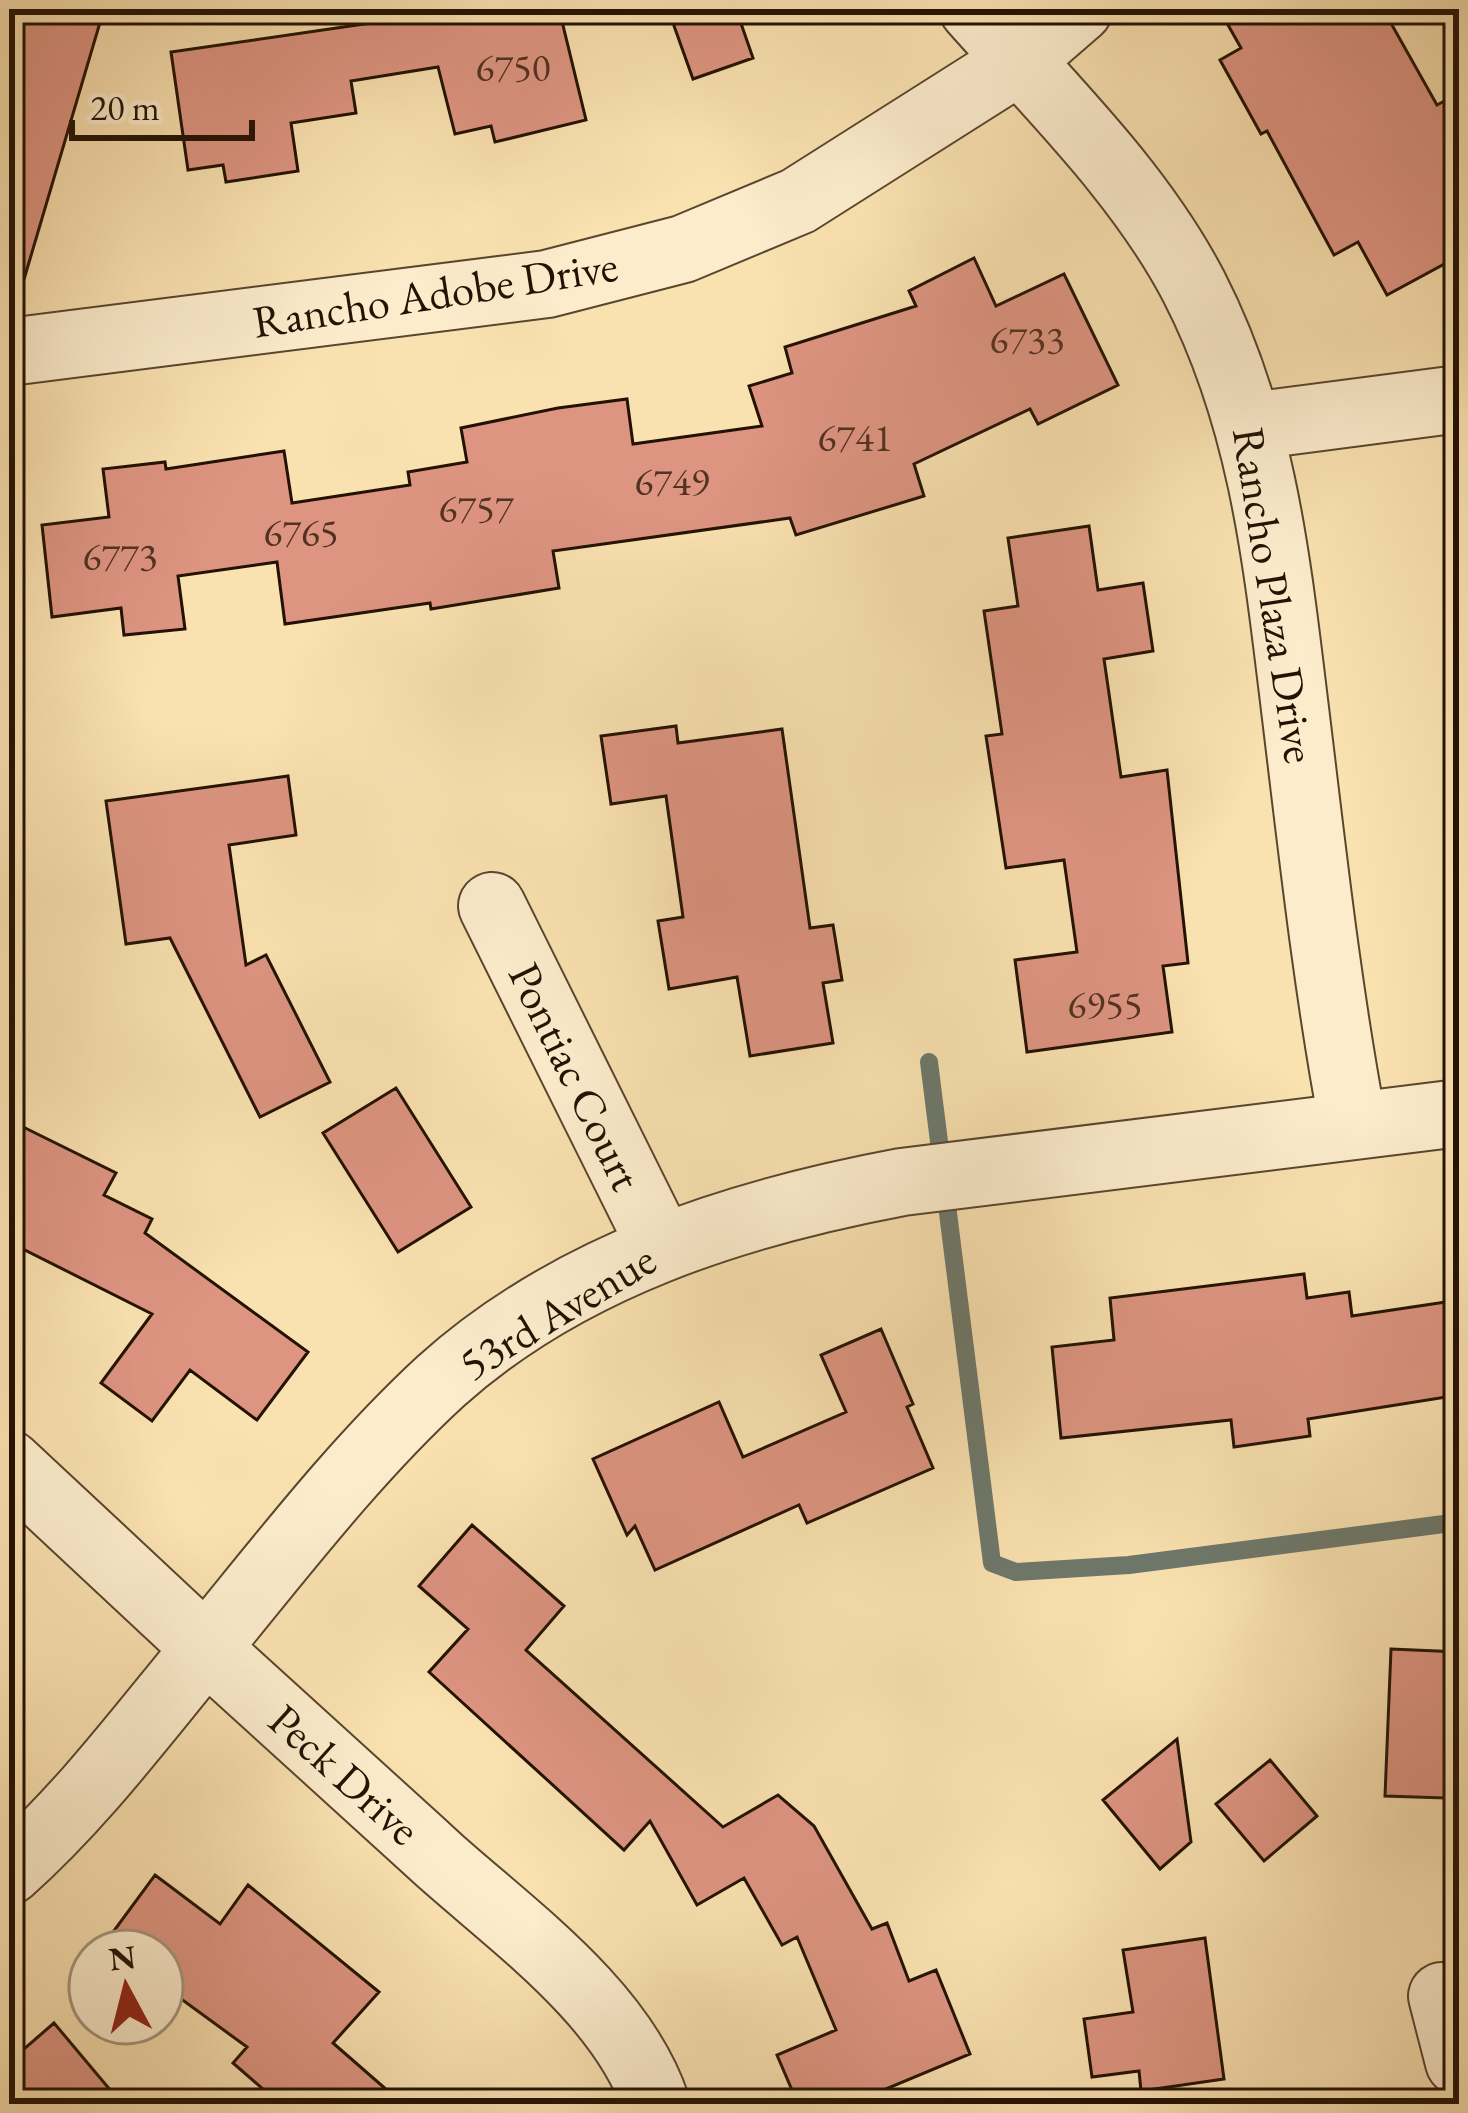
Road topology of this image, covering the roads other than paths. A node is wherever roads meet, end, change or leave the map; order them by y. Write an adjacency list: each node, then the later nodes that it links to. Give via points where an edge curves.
1 (974, 9): 3 (street, Rancho Plaza Drive)
2 (1078, 9): 3 (street, Rancho Adobe Drive)
3 (1019, 61): 4 (street, Rancho Adobe Drive, via 798,201 683,249 547,284); 6 (street, Rancho Plaza Drive, via 1139,200 1193,285)
4 (9, 352)
5 (1459, 399): 6 (street)
6 (1252, 426): 9 (street, Rancho Plaza Drive, via 1271,511)
7 (492, 906): 10 (street, Pontiac Court)
8 (1459, 1113): 9 (street, 53rd Avenue)
9 (1354, 1125): 10 (street, 53rd Avenue, via 826,1197)
10 (661, 1246): 12 (street, 53rd Avenue, via 539,1311 442,1380)
11 (9, 1465): 12 (street, Peck Drive)
12 (206, 1648): 13 (street, 53rd Avenue, via 88,1793); 16 (street, Peck Drive, via 552,1961 610,2024)
13 (9, 1871)
14 (1442, 1996): 15 (street)
15 (1459, 2062)
16 (656, 2104)

